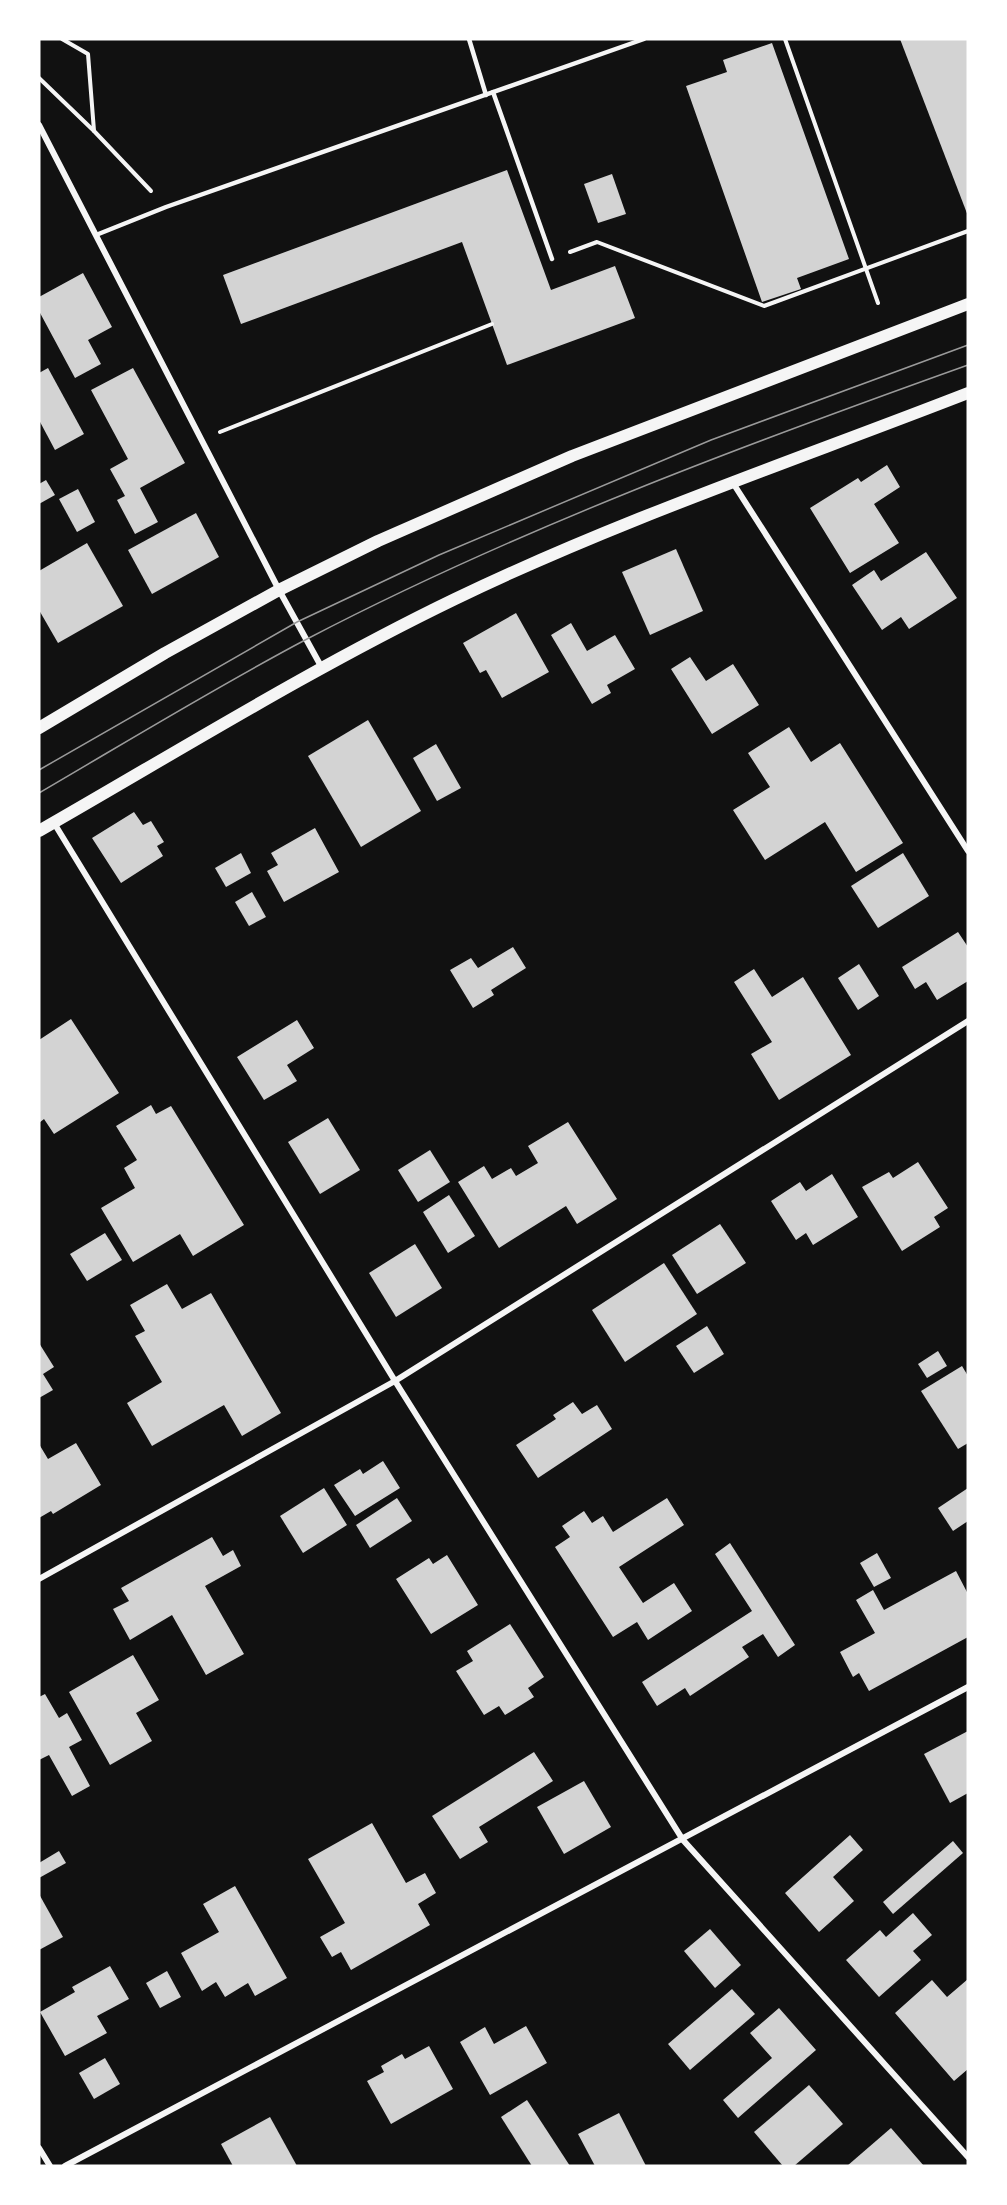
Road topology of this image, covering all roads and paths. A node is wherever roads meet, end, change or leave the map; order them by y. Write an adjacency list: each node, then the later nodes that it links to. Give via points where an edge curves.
1 (62, 39): 9 (path, via 88,54)
2 (469, 39): 7 (lane)
3 (644, 39): 6 (lane)
4 (785, 39): 14 (path)
5 (39, 78): 9 (path)
6 (493, 92): 7 (lane); 13 (lane)
7 (486, 95): 10 (lane)
8 (39, 125): 12 (street)
9 (94, 131): 10 (path)
10 (166, 207): 12 (lane)
11 (968, 231): 14 (path)
12 (96, 235): 19 (street)
13 (552, 259): 14 (path, via 597,242 764,306)
14 (866, 268): 15 (path)
15 (878, 303)
16 (968, 304): 21 (main road, via 572,456 378,541)
17 (492, 324): 19 (path)
18 (968, 393): 20 (main road)
19 (203, 439): 21 (street)
20 (733, 483): 22 (main road, via 591,537 455,599); 26 (street)
21 (279, 590): 22 (street); 23 (main road)
22 (322, 668): 24 (main road)
23 (39, 728)
24 (54, 823): 25 (main road); 28 (street)
25 (39, 831)
26 (968, 850)
27 (968, 1021): 28 (street)
28 (395, 1380): 29 (street); 31 (street)
29 (39, 1579)
30 (968, 1687): 31 (street)
31 (683, 1840): 33 (street); 35 (street)
32 (39, 2148): 34 (street)
33 (968, 2157)
34 (50, 2166)
35 (65, 2166)

